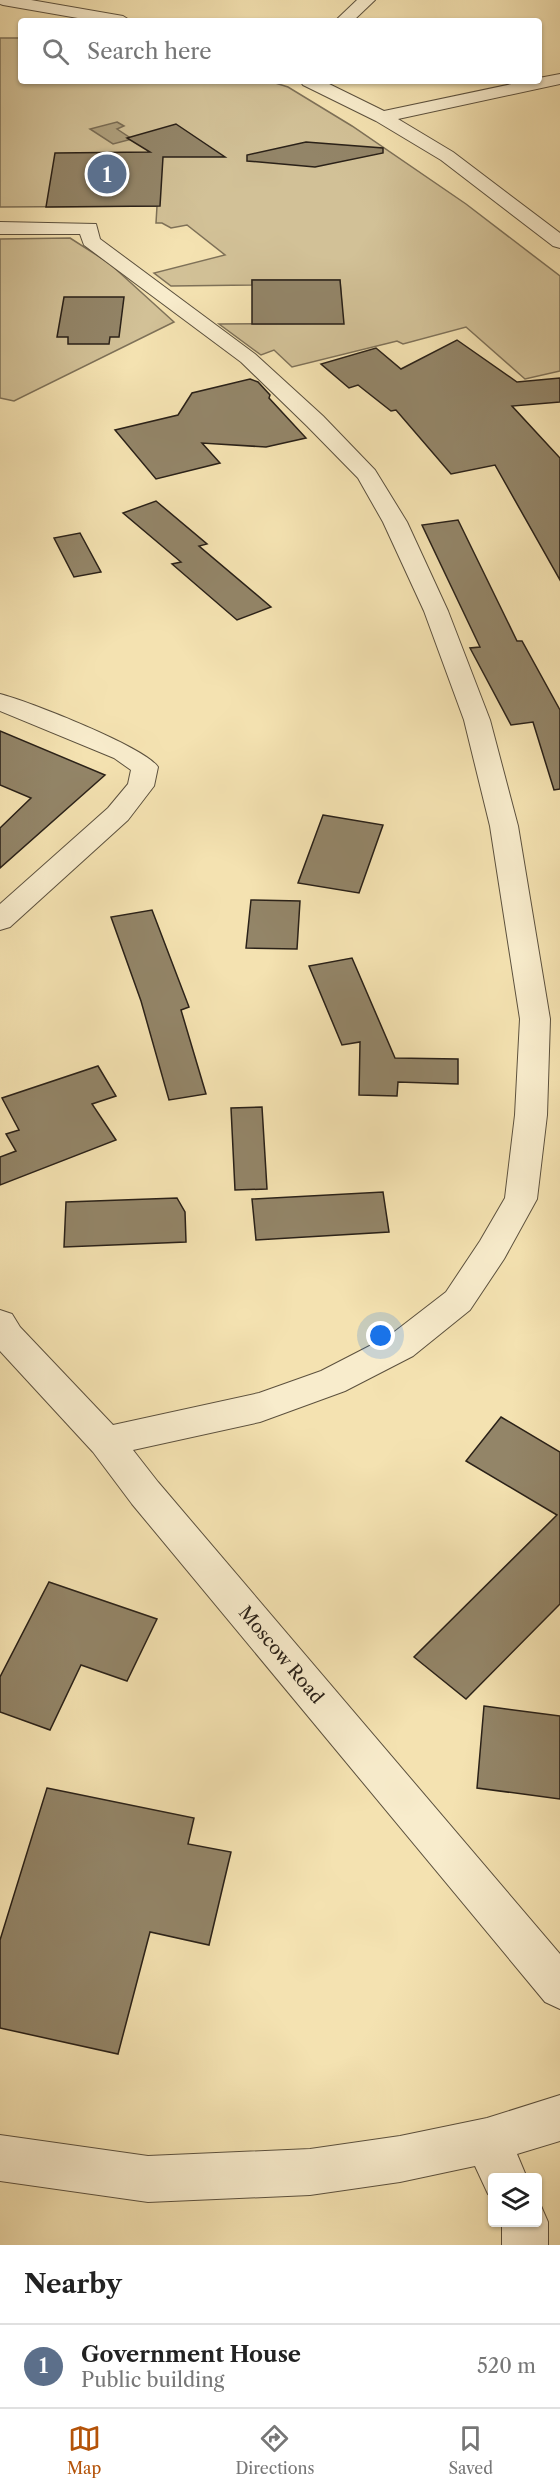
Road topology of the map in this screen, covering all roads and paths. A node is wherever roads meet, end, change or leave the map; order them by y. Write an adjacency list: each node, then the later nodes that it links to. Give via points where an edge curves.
1 (367, 0): 5 (street)
2 (5, 9): 3 (street); 4 (street)
3 (47, 18)
4 (94, 18)
5 (343, 18)
6 (560, 79): 7 (street)
7 (542, 83)
8 (315, 84): 10 (street)
9 (537, 84): 10 (street)
10 (382, 117): 12 (street, via 447,156)
11 (0, 228): 16 (street, via 89,228 91,241 248,358 367,475 395,522 436,611 477,720 504,826 535,1019 531,1115 521,1199 458,1301 401,1346 333,1381 260,1407)
12 (560, 242)
13 (0, 702): 14 (street, via 123,752 145,767 141,786 118,814)
14 (0, 920)
15 (0, 1324): 16 (street, Moscow Road)
16 (106, 1441): 17 (street, Moscow Road, via 144,1493)
17 (560, 1987)
18 (560, 2118): 20 (street)
19 (0, 2158): 20 (street, via 148,2179 310,2172 400,2159)
20 (496, 2159)
21 (525, 2227): 22 (street)
22 (525, 2245)

